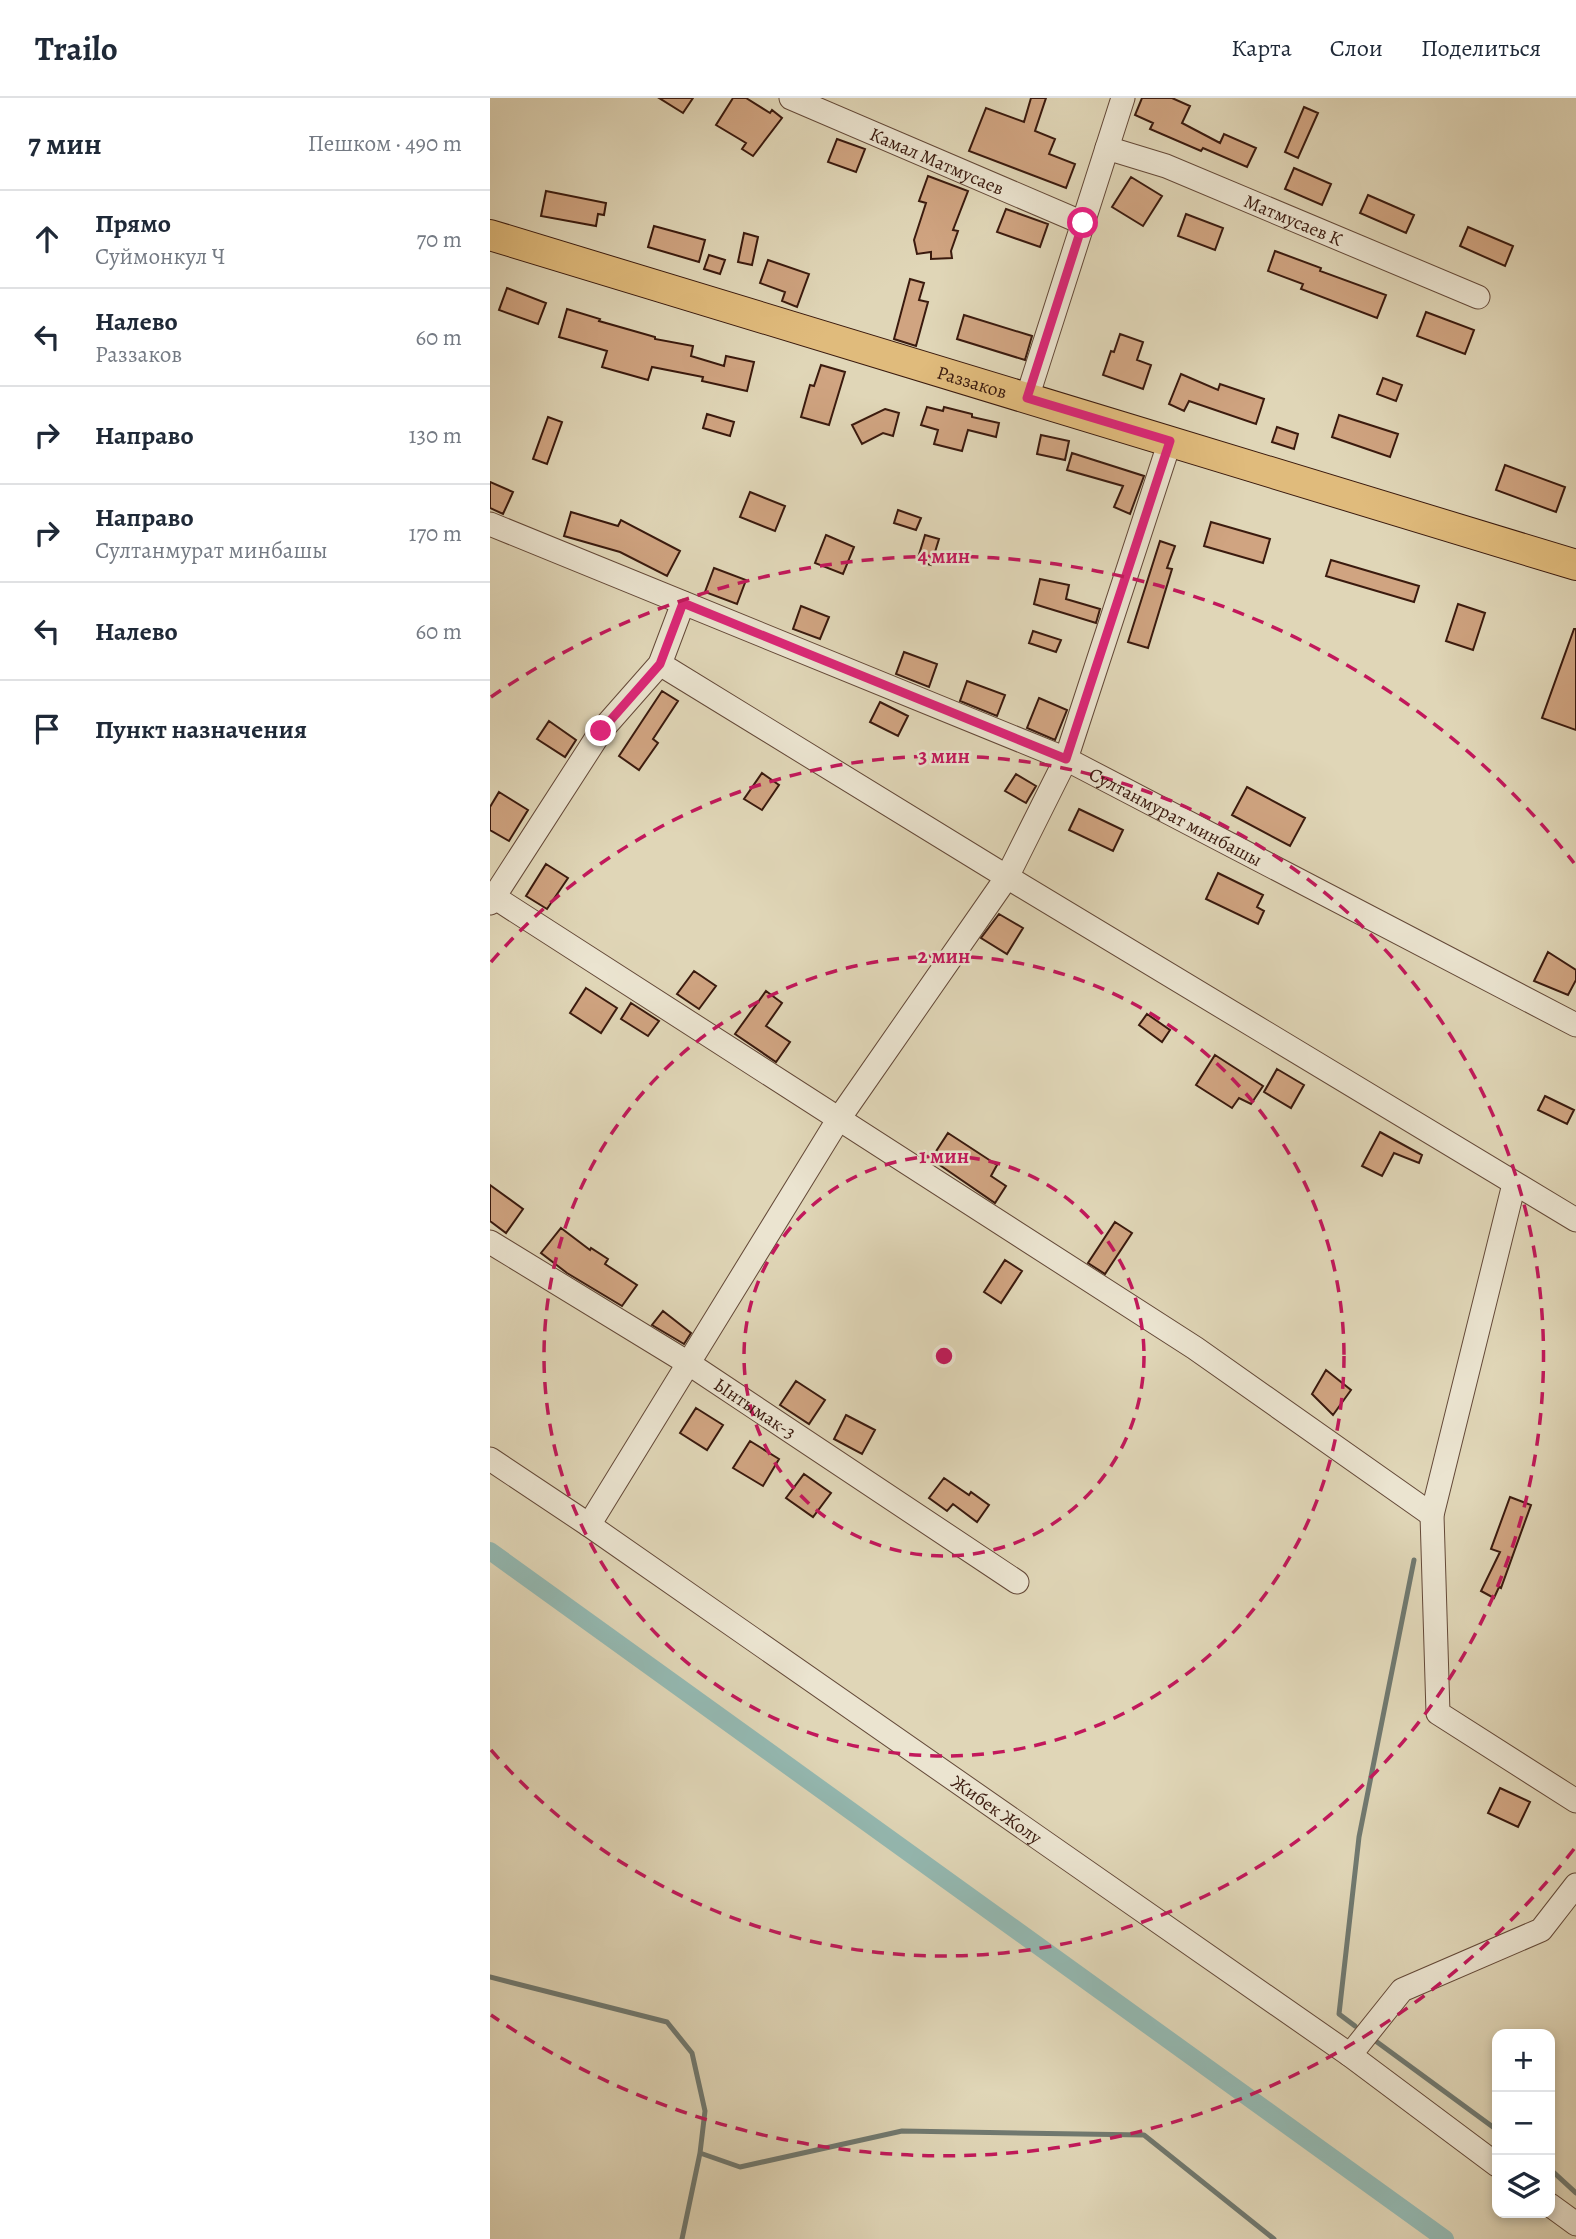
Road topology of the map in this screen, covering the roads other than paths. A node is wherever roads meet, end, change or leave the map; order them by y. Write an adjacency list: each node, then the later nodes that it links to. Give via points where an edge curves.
1 (791, 98): 4 (street, Камал Матмусаев)
2 (1123, 98): 3 (street)
3 (1107, 148): 4 (street); 6 (street, Матмусаев К, via 1166,166)
4 (1083, 223): 7 (street)
5 (490, 235): 7 (main road, Раззаков)
6 (1478, 298)
7 (1027, 398): 8 (main road, Раззаков)
8 (1170, 441): 10 (main road, Раззаков); 13 (street)
9 (490, 524): 11 (street, Султанмурат минбашы)
10 (1576, 565)
11 (683, 603): 12 (street); 13 (street, Султанмурат минбашы)
12 (660, 664): 14 (street); 15 (street, via 601,731)
13 (1066, 759): 14 (street); 16 (street, Султанмурат минбашы)
14 (1007, 877): 17 (street); 18 (street)
15 (492, 900): 17 (street)
16 (1576, 1026)
17 (838, 1120): 21 (street); 23 (street, via 1195,1348)
18 (1514, 1184): 19 (street); 23 (street)
19 (1576, 1220)
20 (490, 1242): 21 (street, Ынтымак-3)
21 (688, 1363): 24 (street); 25 (street, Ынтымак-3)
22 (490, 1459): 24 (street, Жибек Жолу)
23 (1432, 1516): 26 (street, via 1438,1713)
24 (589, 1525): 28 (street, Жибек Жолу)
25 (1017, 1582)
26 (1576, 1801)
27 (1576, 1885): 28 (street, via 1541,1930 1402,1990)
28 (1350, 2055): 29 (street, Жибек Жолу)
29 (1492, 2161)
30 (1555, 2209): 31 (street)
31 (1576, 2224)

